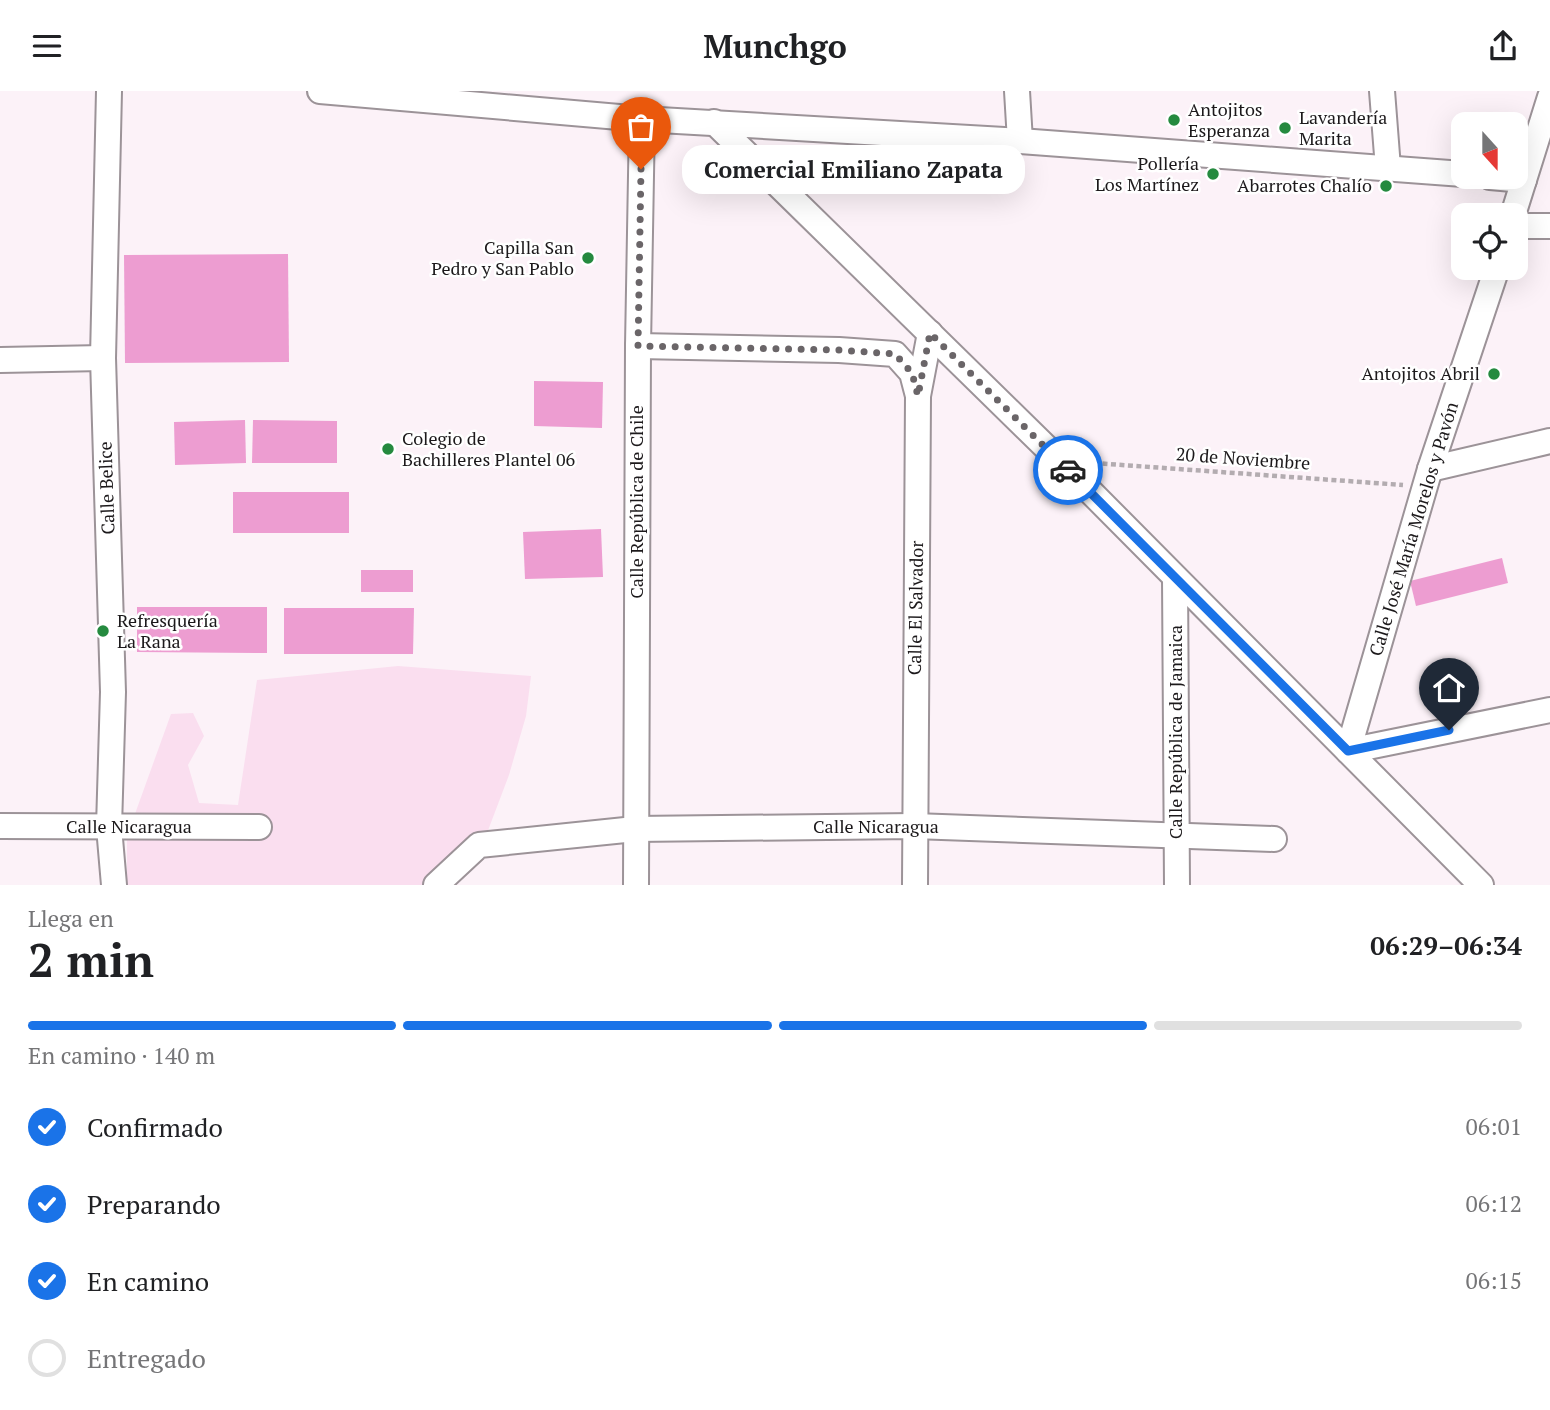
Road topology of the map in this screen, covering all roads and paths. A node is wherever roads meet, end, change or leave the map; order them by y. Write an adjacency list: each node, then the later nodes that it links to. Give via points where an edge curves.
1 (109, 91): 17 (street, Calle Belice)
2 (320, 91): 6 (street)
3 (1017, 91): 8 (street)
4 (1382, 91): 10 (street)
5 (1550, 97): 9 (street)
6 (642, 119): 7 (street); 16 (street, Calle República de Chile)
7 (714, 123): 8 (street); 15 (street)
8 (1020, 141): 10 (street)
9 (1528, 167)
10 (1388, 168): 11 (street)
11 (1451, 173)
12 (1528, 226): 13 (street)
13 (1550, 226)
14 (1493, 280): 22 (street, Calle José María Morelos y Pavón)
15 (930, 333): 19 (street, Calle El Salvador); 21 (street)
16 (638, 346): 19 (street, via 895,354 912,373); 30 (street, Calle República de Chile)
17 (103, 358): 18 (street); 28 (street, Calle Belice, via 113,692)
18 (0, 360)
19 (918, 396): 27 (street, Calle El Salvador)
20 (1550, 440): 22 (street)
21 (1059, 460): 22 (path, 20 de Noviembre); 23 (street)
22 (1427, 478): 25 (street, Calle José María Morelos y Pavón)
23 (1175, 578): 25 (street); 31 (street, Calle República de Jamaica)
24 (1550, 711): 25 (street)
25 (1348, 751): 33 (street)
26 (0, 826): 28 (street, Calle Nicaragua)
27 (914, 826): 30 (street, Calle Nicaragua); 31 (street, Calle Nicaragua); 37 (street, Calle El Salvador)
28 (109, 827): 29 (street, Calle Nicaragua); 34 (street, Calle Belice)
29 (259, 827)
30 (635, 829): 35 (street, Calle Nicaragua, via 479,845); 36 (street, Calle República de Chile)
31 (1177, 837): 32 (street, Calle Nicaragua); 38 (street, Calle República de Jamaica)
32 (1274, 839)
33 (1472, 880)
34 (114, 885)
35 (436, 885)
36 (636, 885)
37 (915, 885)
38 (1177, 885)

